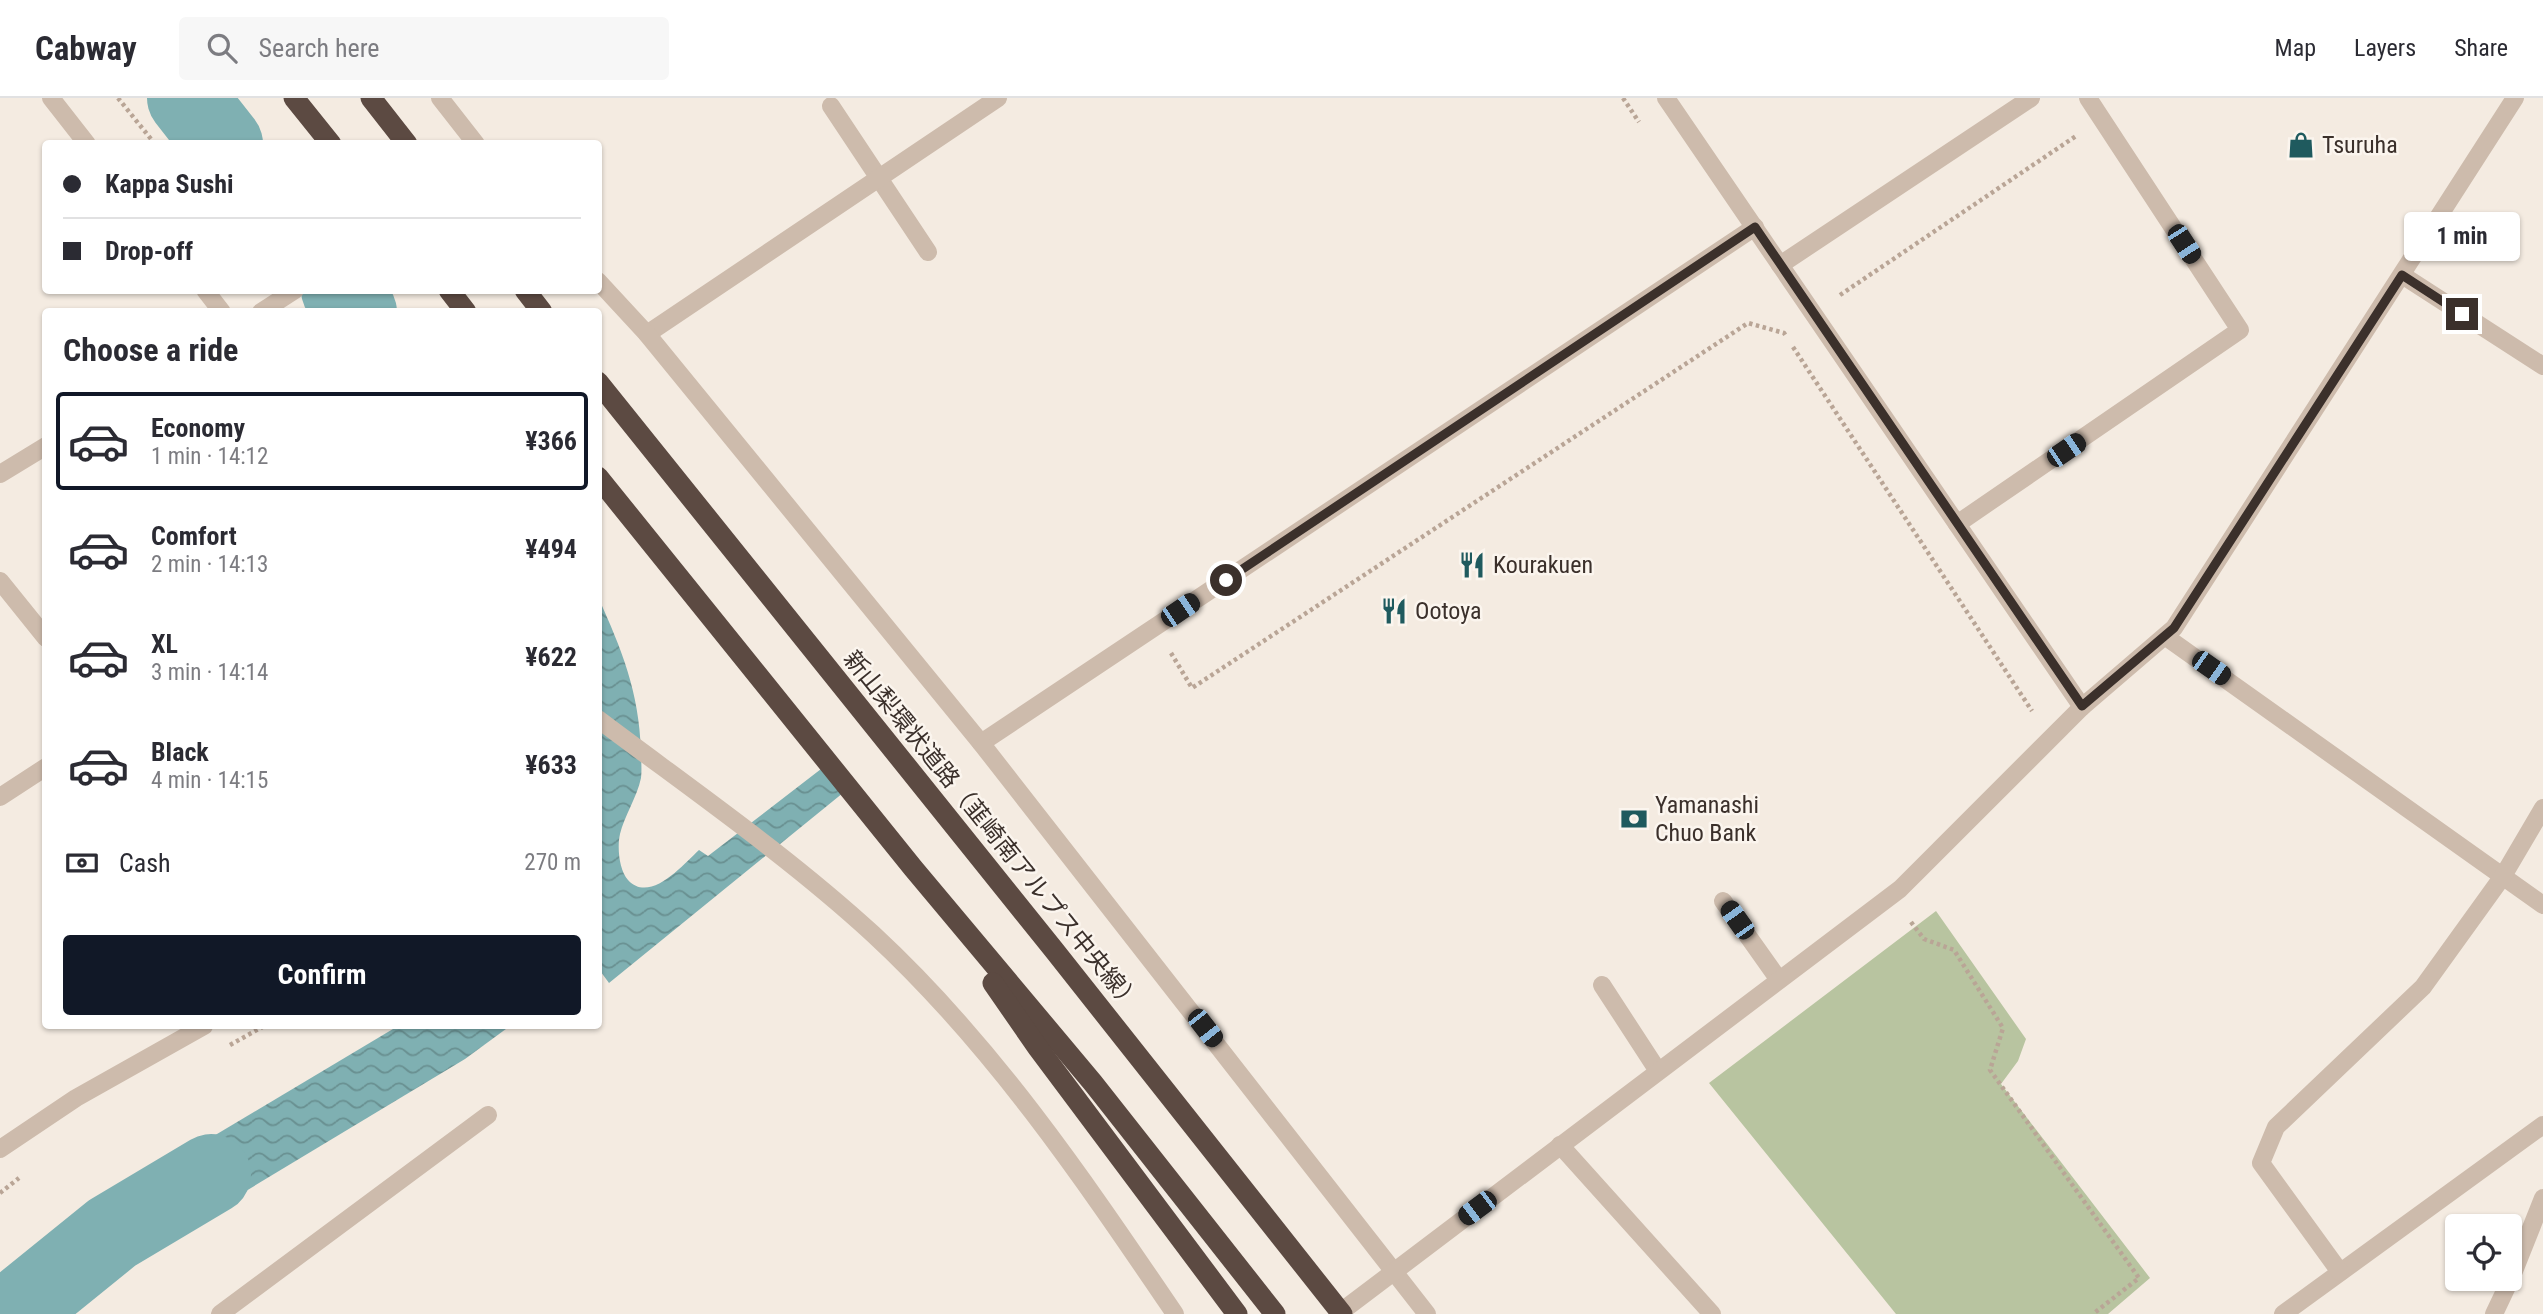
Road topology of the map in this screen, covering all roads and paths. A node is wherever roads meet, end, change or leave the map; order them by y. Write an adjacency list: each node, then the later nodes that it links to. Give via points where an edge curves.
1 (51, 98): 13 (street)
2 (118, 98): 14 (path)
3 (294, 98): 15 (highway)
4 (371, 98): 16 (highway)
5 (440, 98): 17 (street)
6 (998, 98): 18 (street)
7 (1666, 98): 19 (street)
8 (2031, 98): 21 (street)
9 (2088, 98): 12 (street)
10 (2515, 98): 22 (street)
11 (831, 106): 18 (street)
12 (2102, 119): 32 (path); 40 (street, via 2240,330)
13 (84, 140)
14 (152, 140)
15 (328, 140)
16 (404, 140)
17 (473, 140)
18 (880, 179): 20 (street); 34 (street)
19 (1755, 227): 21 (street); 48 (street)
20 (928, 252)
21 (1780, 265): 32 (street)
22 (2402, 275): 35 (street); 43 (street)
23 (602, 285): 34 (street)
24 (208, 294): 28 (street)
25 (289, 294): 29 (street)
26 (452, 294): 30 (highway)
27 (528, 294): 31 (highway)
28 (219, 308)
29 (267, 308)
30 (463, 308)
31 (539, 308)
32 (1813, 313): 33 (path); 40 (street)
33 (1784, 333): 44 (path, via 1748,323 1192,688); 46 (path)
34 (647, 334): 48 (street)
35 (2543, 366)
36 (602, 387): 72 (highway, 新山梨環状道路（韮崎南アルプス中央線）, bridge)
37 (42, 448): 38 (street)
38 (0, 474)
39 (602, 482): 52 (highway)
40 (1957, 524): 45 (street)
41 (0, 581): 42 (street)
42 (42, 633)
43 (2166, 637): 45 (street); 53 (street)
44 (1170, 651)
45 (2082, 706): 54 (street)
46 (2039, 720)
47 (602, 722): 69 (street, via 809,879 874,935 939,1001 1054,1139)
48 (981, 743): 66 (street)
49 (42, 770): 50 (street)
50 (0, 797)
51 (2543, 808): 53 (street)
52 (913, 867): 70 (highway, via 1038,1048); 71 (highway, via 1093,1083)
53 (2502, 876): 56 (street); 67 (street, via 2423,987 2276,1126 2262,1163)
54 (1891, 896): 57 (street); 75 (path, via 1924,939 1954,950 2003,1028 1990,1070 2138,1278)
55 (1723, 901): 57 (street)
56 (2543, 905)
57 (1779, 980): 60 (street)
58 (1602, 985): 60 (street)
59 (199, 1029): 64 (street, via 76,1098)
60 (1658, 1071): 63 (street)
61 (488, 1115): 68 (street)
62 (2543, 1125): 67 (street)
63 (1560, 1145): 66 (street); 74 (street)
64 (0, 1149)
65 (2543, 1198): 77 (street)
66 (1394, 1270): 72 (street); 73 (street)
67 (2340, 1272): 76 (street)
68 (220, 1314)
69 (1175, 1314)
70 (1237, 1314)
71 (1275, 1314)
72 (1340, 1314)
73 (1427, 1314)
74 (1712, 1314)
75 (2094, 1314)
76 (2283, 1314)
77 (2494, 1314)

